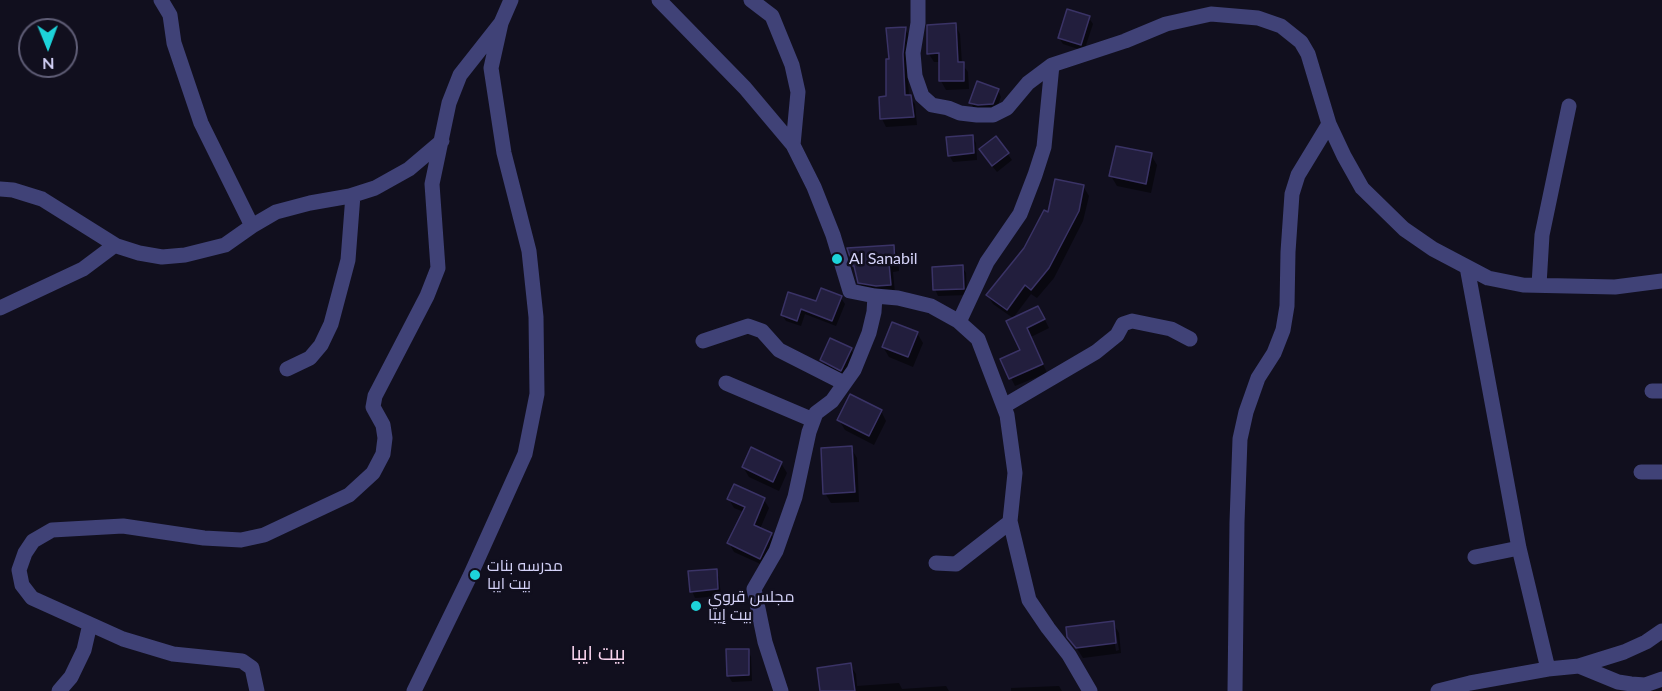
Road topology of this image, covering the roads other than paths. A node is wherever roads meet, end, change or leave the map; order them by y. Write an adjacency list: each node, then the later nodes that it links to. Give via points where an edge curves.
1 (161, 0): 14 (street, via 170,15 174,43 201,123)
2 (511, 0): 6 (street)
3 (659, 0): 11 (street)
4 (752, 0): 11 (street, via 772,15 792,65 798,92)
5 (918, 0): 7 (street, via 915,76 922,96 932,105 960,113 993,115 1007,108 1028,83)
6 (501, 23): 10 (street, via 460,75 449,103); 42 (street, via 491,68 504,153 529,251 536,317 537,394 525,454)
7 (1052, 65): 9 (street, via 1191,18 1258,18 1281,26 1301,42); 21 (street, via 1044,147 1035,175 1020,214 987,262)
8 (1569, 106): 18 (street, via 1542,235)
9 (1329, 124): 16 (street, via 1362,188 1383,210 1432,249); 45 (street, via 1298,175 1292,194 1283,330 1258,378 1240,439)
10 (442, 141): 13 (street, via 409,169); 35 (street, via 432,184 438,268 375,396 373,406 385,438 383,454 373,473 349,495 264,535 241,540 123,526 52,530 33,541 25,554 19,570 22,585 32,598)
11 (794, 145): 19 (street, via 822,206 850,291)
12 (0, 189): 15 (street, via 42,199)
13 (353, 195): 14 (street, via 276,212); 24 (street, via 348,260 331,324 310,358)
14 (252, 226): 15 (street, via 225,245 185,255 162,257)
15 (115, 245): 20 (street, via 83,270)
16 (1467, 267): 18 (street, via 1488,278); 32 (street)
17 (1662, 281): 18 (street, via 1615,286)
18 (1539, 285)
19 (875, 296): 21 (street, via 931,306); 26 (street, via 869,333 854,370)
20 (0, 308)
21 (959, 322): 27 (street, via 978,339)
22 (1190, 339): 27 (street, via 1171,329 1132,321 1123,324 1117,335 1096,352)
23 (703, 341): 26 (street, via 748,326 762,331 779,350)
24 (287, 369)
25 (726, 383): 28 (street)
26 (844, 383): 28 (street)
27 (1004, 406): 31 (street, via 1015,473)
28 (813, 420): 43 (street, via 795,498 776,551 754,589)
29 (1641, 472): 30 (street)
30 (1662, 472)
31 (1010, 522): 34 (street, via 956,564); 44 (street, via 1029,600)
32 (1520, 548): 33 (street); 38 (street)
33 (1475, 557)
34 (936, 563)
35 (90, 624): 40 (street, via 84,650); 41 (street, via 172,654 242,661 252,668)
36 (1662, 632): 37 (street, via 1616,655)
37 (1579, 666): 38 (street); 39 (street, via 1618,682 1645,685)
38 (1548, 669): 46 (street)
39 (1662, 679)
40 (59, 691)
41 (257, 691)
42 (414, 691)
43 (781, 691)
44 (1090, 691)
45 (1235, 691)
46 (1438, 691)

